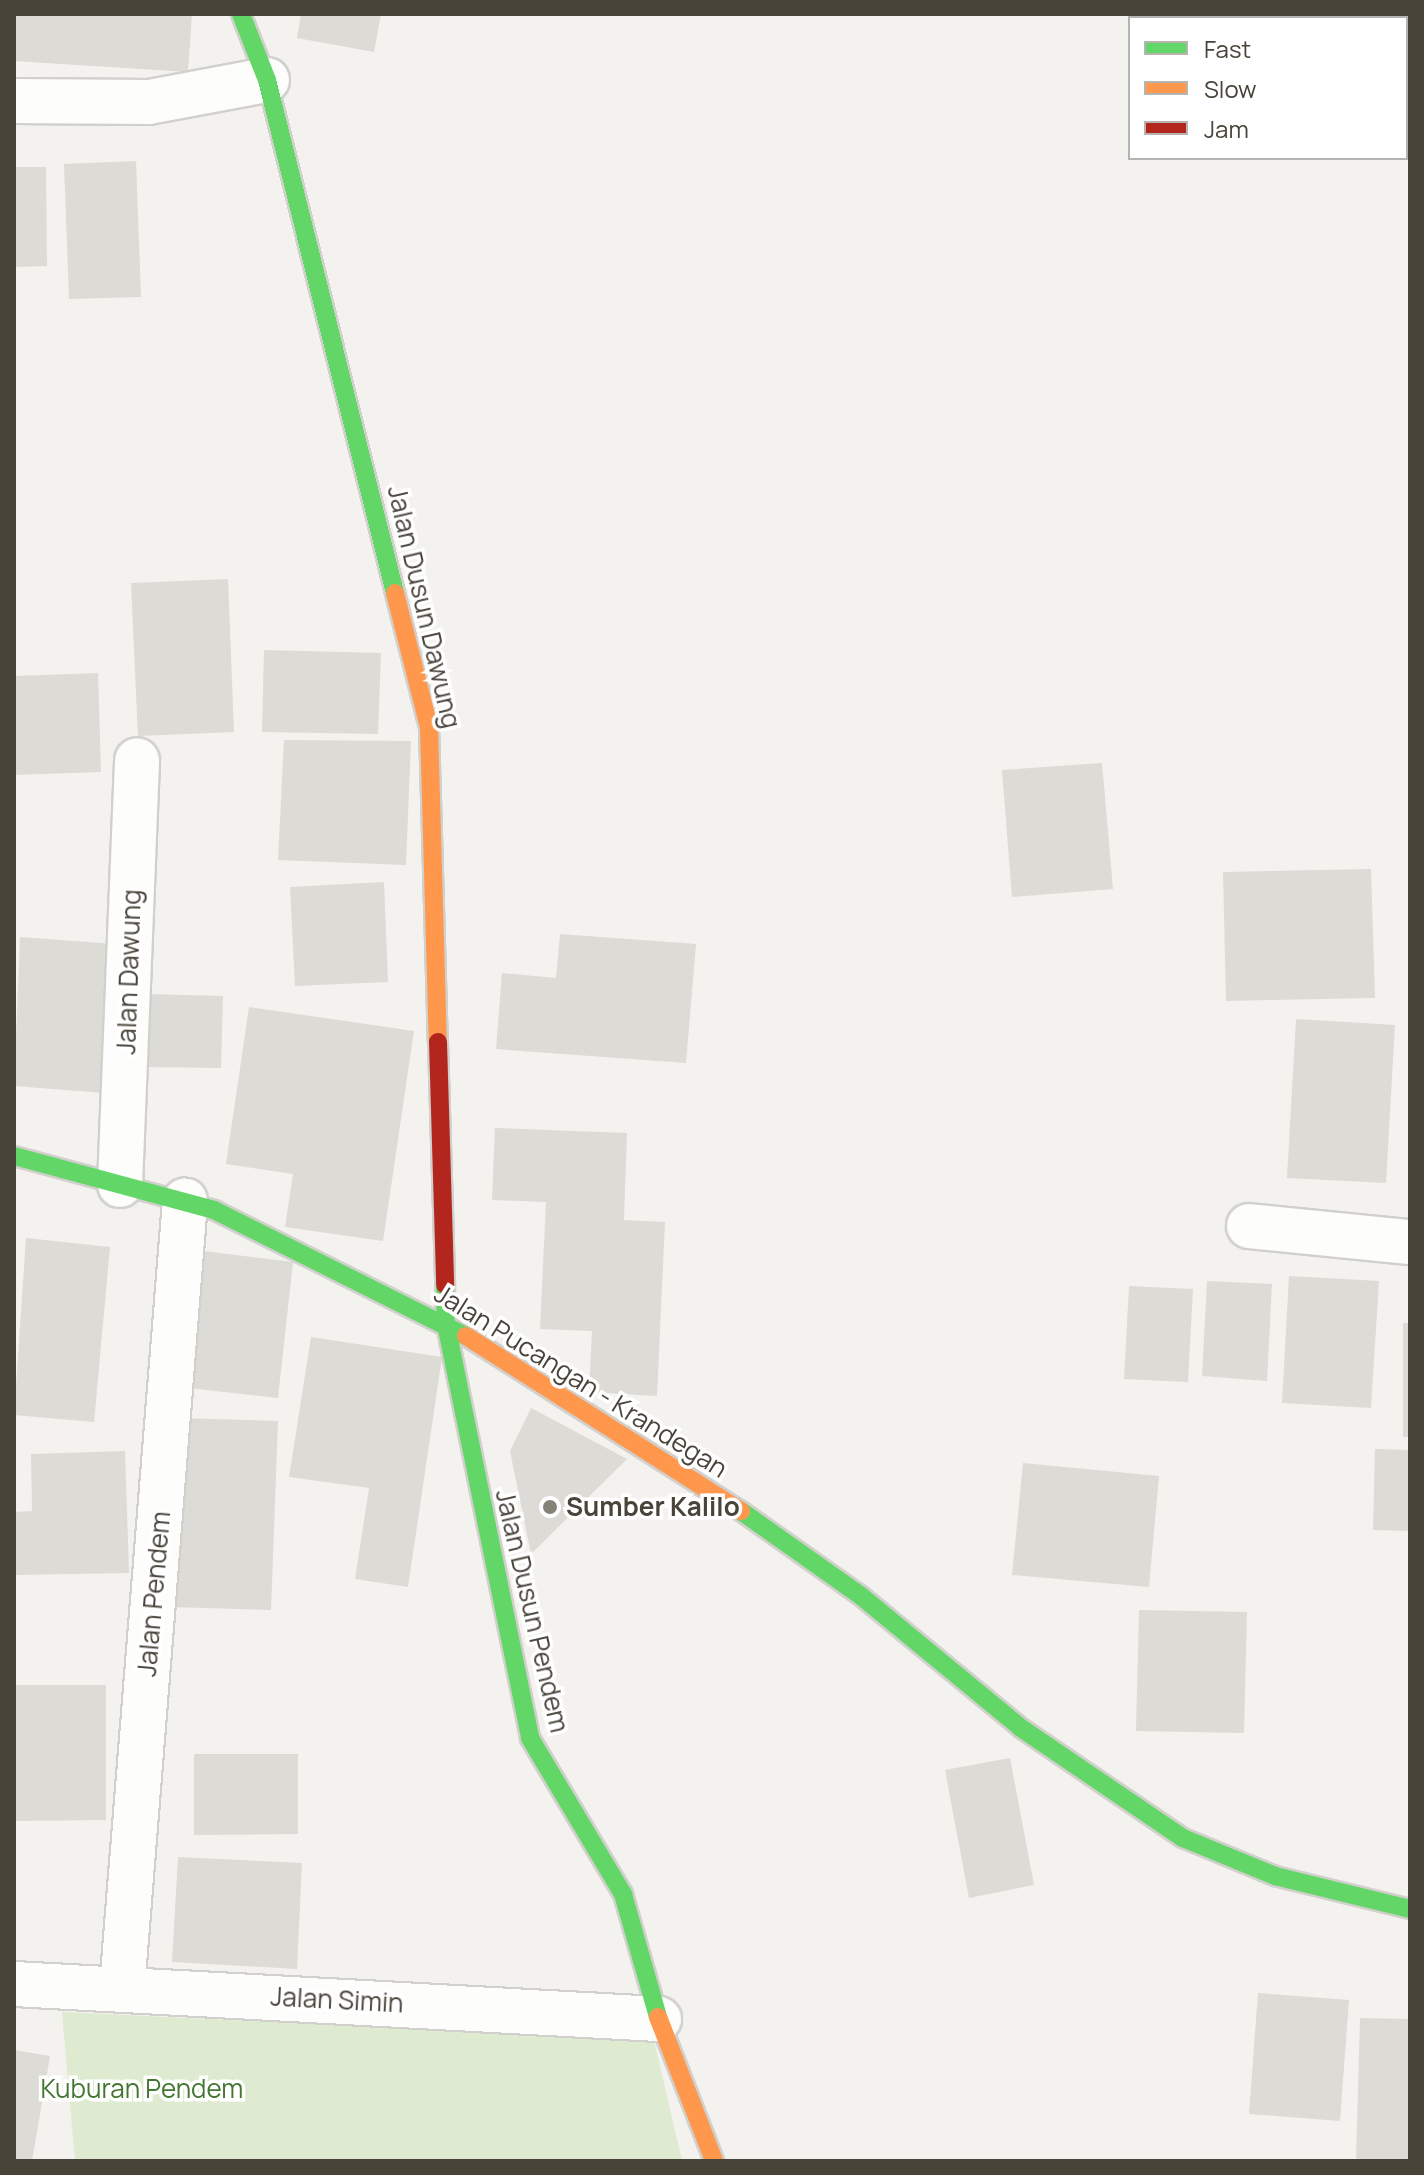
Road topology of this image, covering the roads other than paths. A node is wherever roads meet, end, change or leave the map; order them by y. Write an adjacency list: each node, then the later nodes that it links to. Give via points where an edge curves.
1 (241, 14): 2 (street, Jalan Dusun Dawung)
2 (267, 80): 3 (street, via 149,102); 10 (street, Jalan Dusun Dawung, via 429,727)
3 (14, 101)
4 (137, 760): 6 (street, Jalan Dawung)
5 (14, 1156): 6 (street, Jalan Pucangan - Krandegan)
6 (120, 1185): 7 (street, Jalan Pucangan - Krandegan)
7 (185, 1201): 10 (street, Jalan Pucangan - Krandegan); 13 (street, Jalan Pendem)
8 (1249, 1226): 9 (street)
9 (1410, 1242)
10 (446, 1324): 11 (street, Jalan Pucangan - Krandegan, via 728,1502 861,1596 1021,1728 1183,1838 1275,1876); 14 (street, Jalan Dusun Pendem, via 530,1738 623,1894)
11 (1410, 1909)
12 (14, 1984): 13 (street, Jalan Simin)
13 (122, 1988): 14 (street, Jalan Simin)
14 (659, 2019): 15 (street, Jalan Dusun Pendem)
15 (714, 2161)

